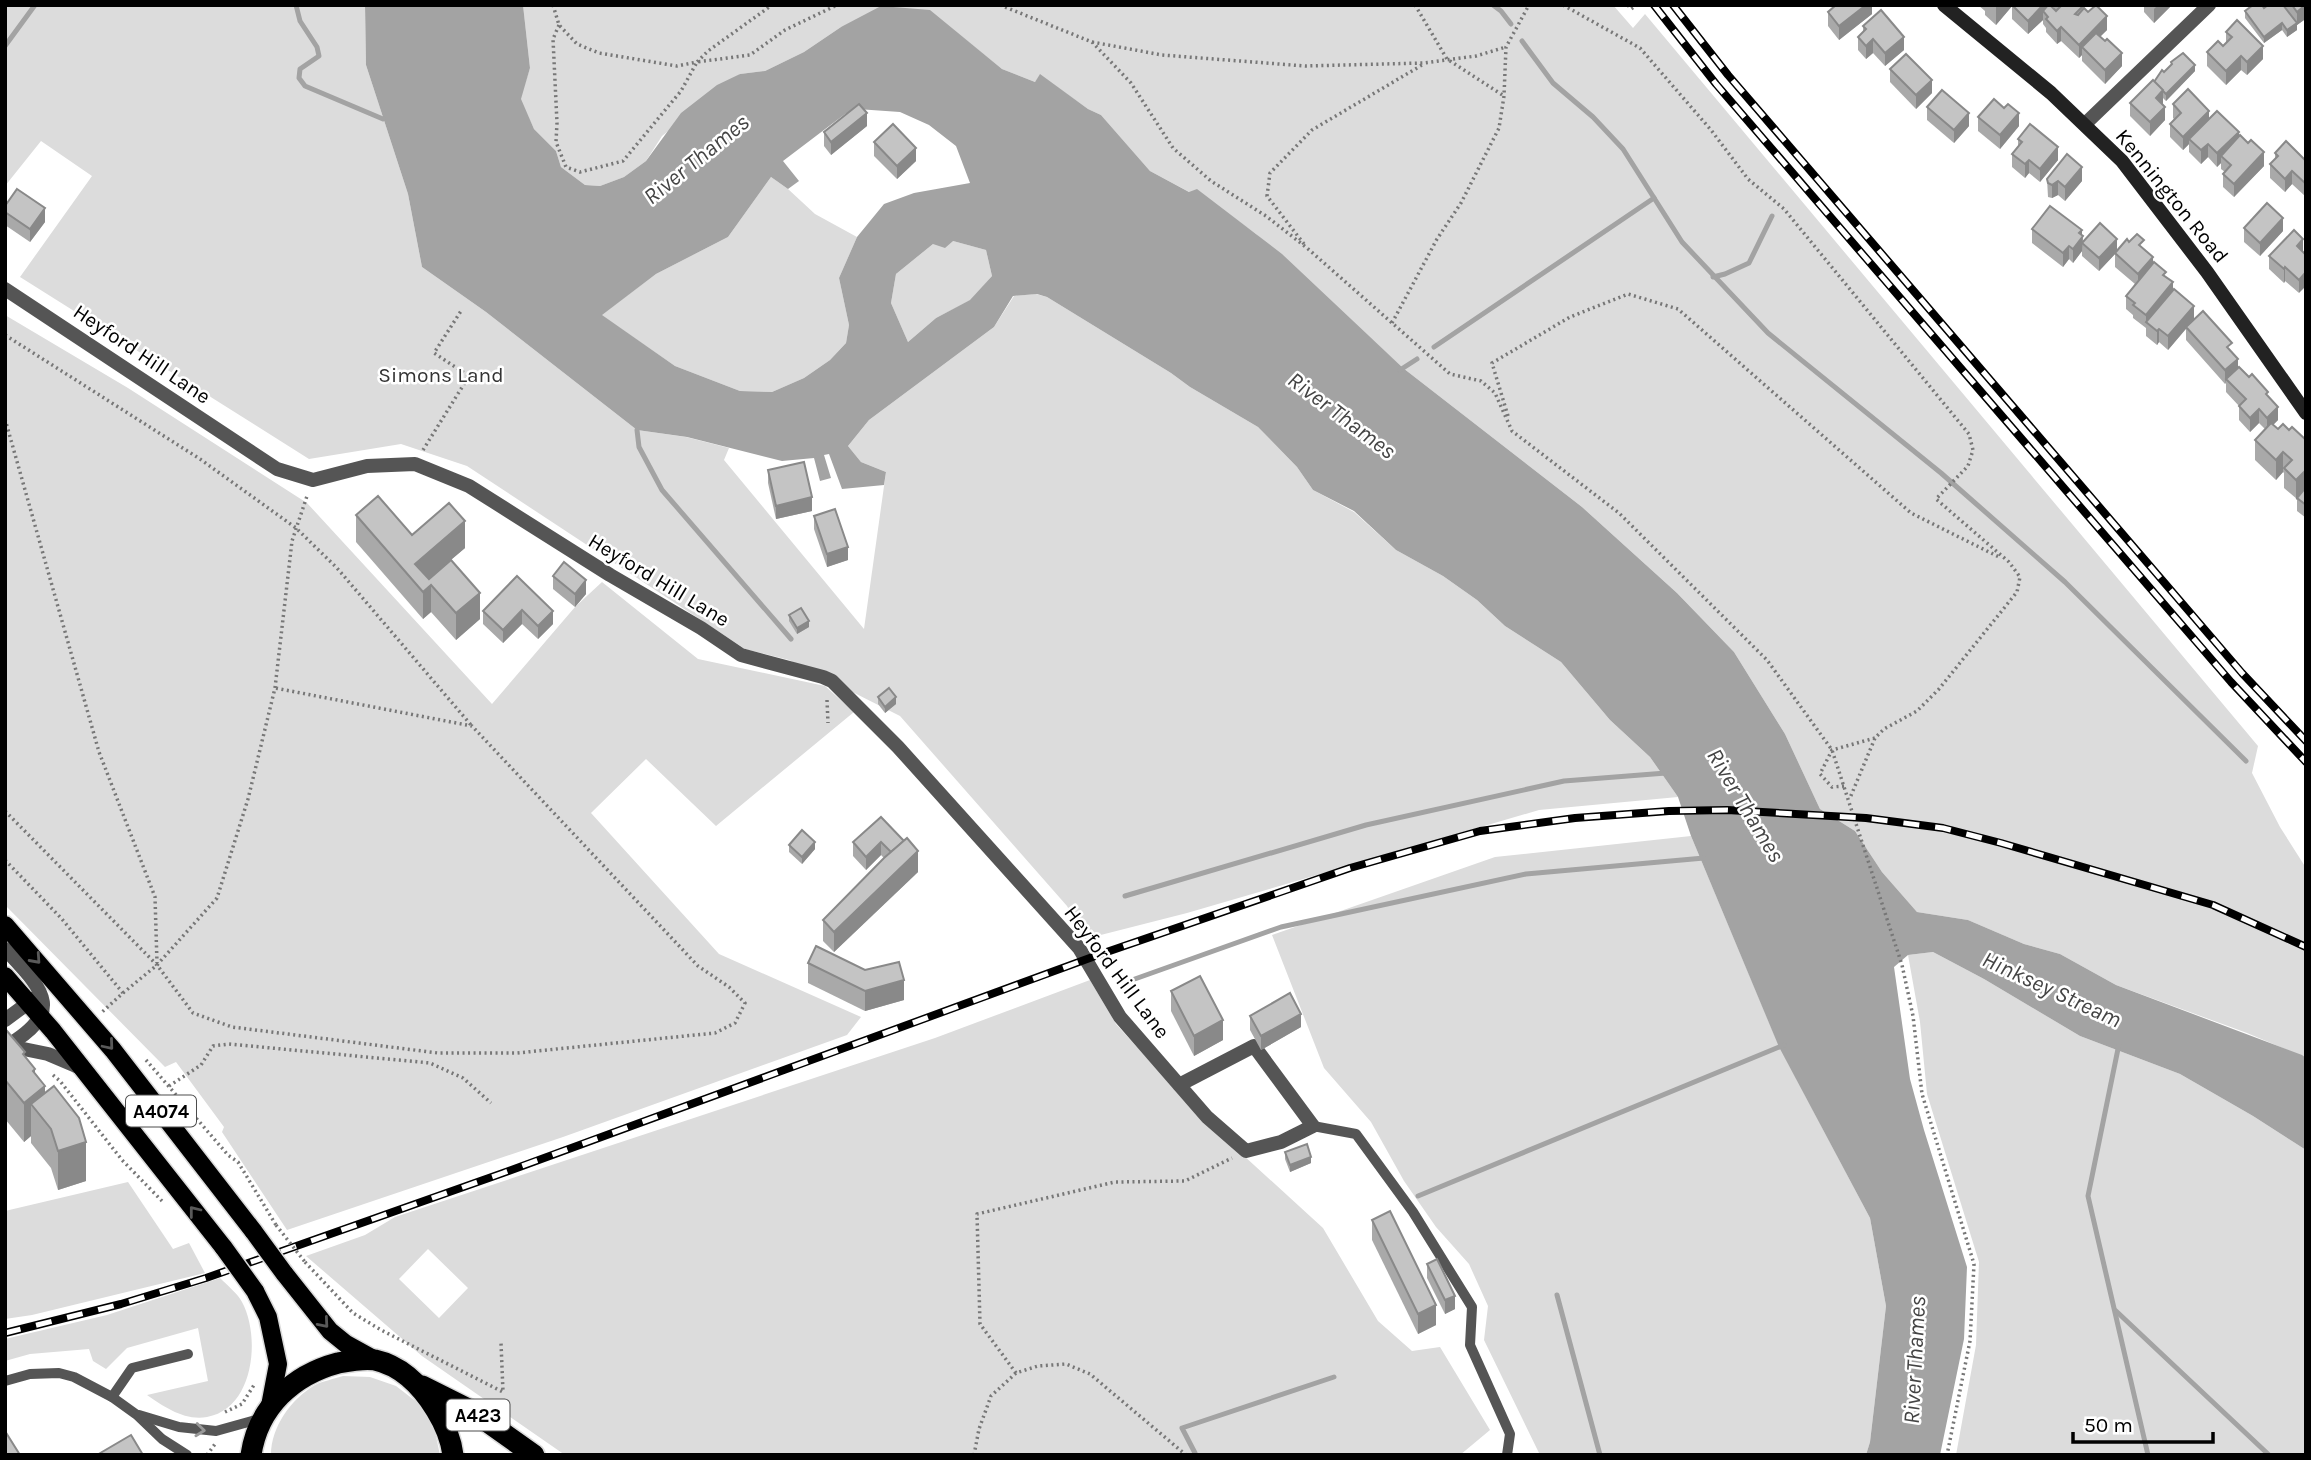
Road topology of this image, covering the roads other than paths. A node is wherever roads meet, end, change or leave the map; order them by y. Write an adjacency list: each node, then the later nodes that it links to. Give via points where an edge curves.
1 (1944, 5): 3 (street, Kennington Road)
2 (2209, 5): 3 (street)
3 (2085, 124): 5 (street, Kennington Road, via 2122,161)
4 (5, 289): 15 (street, Heyford Hill Lane, via 278,470 313,481 367,466 415,464 469,486 741,655 832,681 898,747 1079,948 1120,1017)
5 (2306, 413)
6 (5, 925): 9 (main road, A4074, one-way to 9)
7 (5, 949): 10 (street, via 37,984)
8 (5, 976): 10 (main road, A4074)
9 (65, 993): 10 (street); 18 (main road, A4074, one-way to 18, bridge, via 148,1093 330,1331)
10 (36, 997): 11 (main road, A4074); 12 (street)
11 (41, 1016): 13 (street); 14 (main road, A4074)
12 (5, 1020)
13 (7, 1046): 14 (street, via 48,1054)
14 (83, 1068): 22 (main road, A4074, one-way to 14, bridge, via 278,1364 268,1317 255,1291)
15 (1179, 1085): 16 (street, Heyford Hill Lane, via 1246,1152); 16 (street, via 1254,1046)
16 (1313, 1126): 28 (lane, via 1356,1133 1413,1212 1472,1307 1470,1345 1510,1434)
17 (188, 1354): 21 (lane, via 132,1368)
18 (375, 1360): 20 (highway); 22 (highway, via 343,1362 301,1377)
19 (5, 1381): 21 (lane, via 58,1373)
20 (416, 1383): 26 (highway, via 441,1418); 27 (highway, A423, via 472,1410)
21 (112, 1397): 23 (lane)
22 (267, 1412): 23 (lane, one-way to 22, via 178,1427 216,1431); 25 (highway)
23 (137, 1415): 24 (lane)
24 (187, 1455)
25 (251, 1455)
26 (453, 1455)
27 (534, 1455)
28 (1507, 1455)

